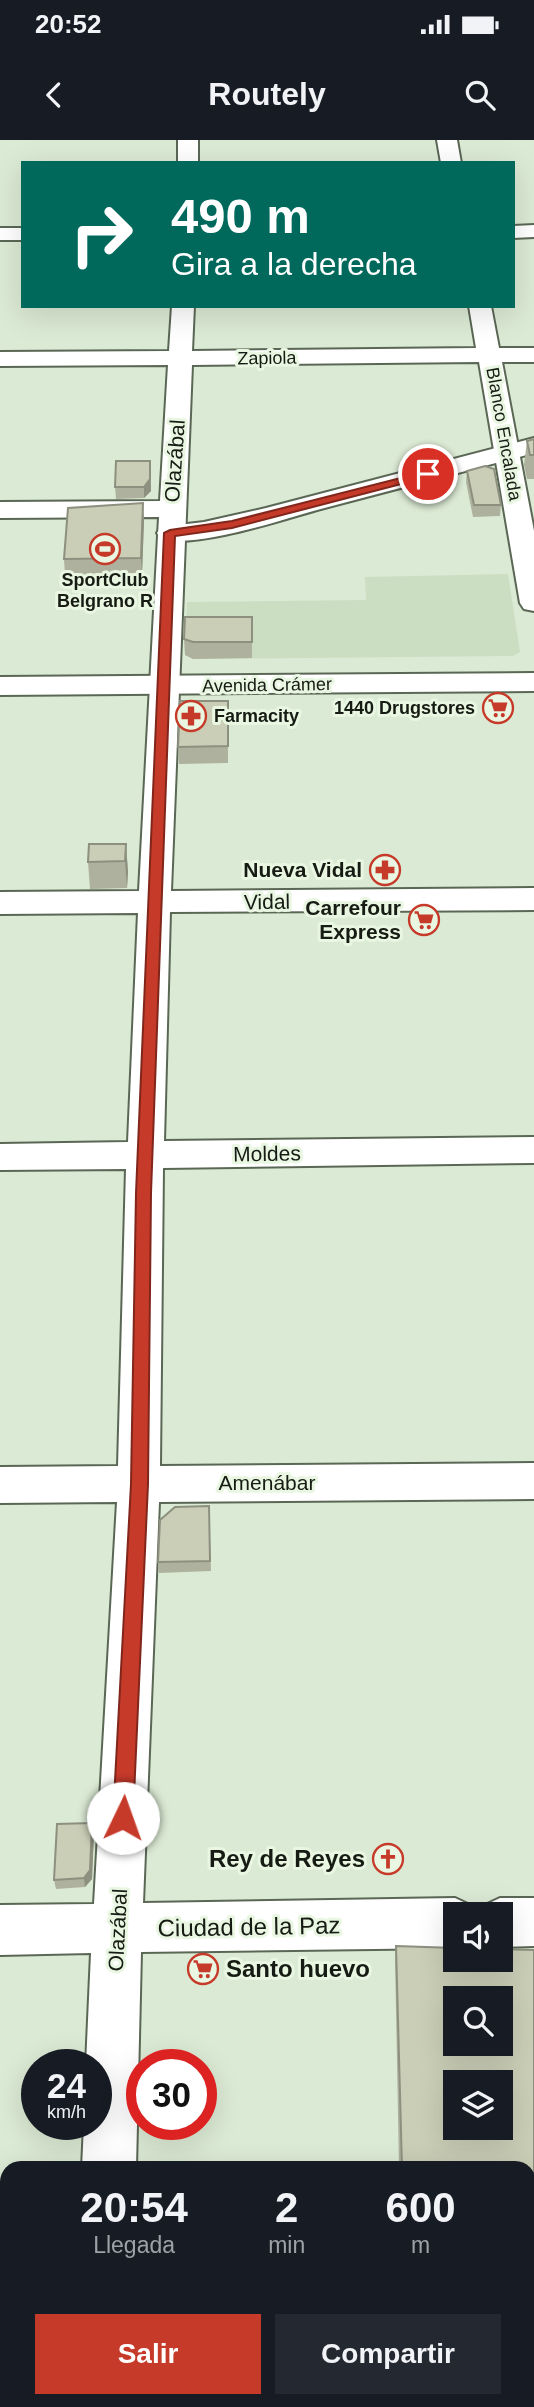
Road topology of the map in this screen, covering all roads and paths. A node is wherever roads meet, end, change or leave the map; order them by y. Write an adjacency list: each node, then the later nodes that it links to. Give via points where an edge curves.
1 (188, 140): 3 (street)
2 (447, 140): 4 (street)
3 (188, 161)
4 (451, 161)
5 (534, 231): 6 (street)
6 (515, 232)
7 (0, 234): 8 (street)
8 (21, 234)
9 (183, 308): 14 (street, Olazábal)
10 (480, 308): 11 (street, Blanco Encalada)
11 (491, 355): 12 (street, Zapiola); 14 (street, Zapiola); 16 (street, Blanco Encalada)
12 (534, 355)
13 (0, 359): 14 (street, Zapiola)
14 (181, 360): 18 (street, Olazábal)
15 (534, 445): 16 (street)
16 (508, 453): 18 (street, via 232,524); 19 (street, Blanco Encalada)
17 (0, 510): 18 (street)
18 (170, 521): 22 (street, Olazábal)
19 (534, 603)
20 (534, 682): 22 (street, Avenida Crámer)
21 (0, 686): 22 (street, Avenida Crámer)
22 (162, 686): 25 (street, Olazábal)
23 (534, 899): 25 (street, Vidal)
24 (0, 903): 25 (street, Vidal)
25 (154, 903): 28 (street, Olazábal)
26 (534, 1150): 28 (street, Moldes)
27 (0, 1157): 28 (street, Moldes)
28 (145, 1157): 30 (street, Olazábal)
29 (534, 1481): 30 (street, Amenábar)
30 (139, 1484): 31 (street, Amenábar); 35 (street, Olazábal)
31 (0, 1485)
32 (534, 1922): 34 (street)
33 (443, 1923): 35 (street, Ciudad de la Paz)
34 (513, 1923)
35 (118, 1929): 36 (street, Ciudad de la Paz); 37 (street, Olazábal)
36 (0, 1930)
37 (109, 2161)

